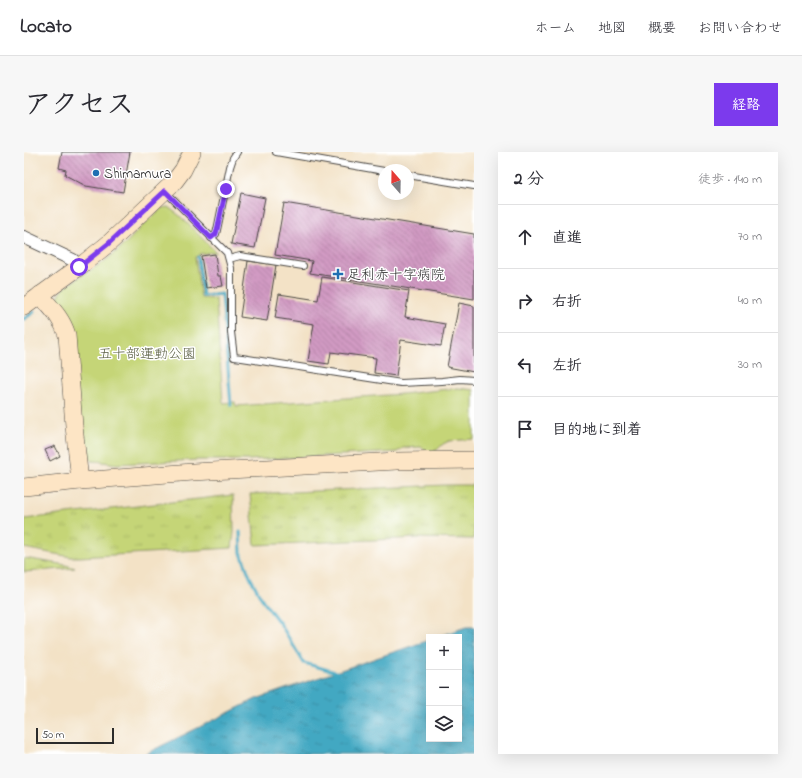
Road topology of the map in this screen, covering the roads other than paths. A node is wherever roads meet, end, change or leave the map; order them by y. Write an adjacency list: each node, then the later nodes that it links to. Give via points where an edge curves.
1 (192, 152): 7 (street, via 183,170)
2 (237, 152): 9 (lane, via 230,167 216,234)
3 (276, 152): 4 (lane)
4 (378, 170)
5 (414, 176): 6 (lane)
6 (474, 186)
7 (165, 191): 9 (lane); 12 (street)
8 (24, 237): 12 (street, via 73,260)
9 (211, 238): 10 (lane, via 227,253)
10 (229, 259): 11 (lane, via 240,256); 15 (lane, via 234,357 401,383)
11 (303, 266)
12 (79, 267): 13 (street)
13 (40, 295): 14 (street); 17 (street, via 61,320 67,336)
14 (24, 307)
15 (474, 380)
16 (474, 460): 17 (street, via 193,472)
17 (80, 481): 18 (street)
18 (24, 487)

